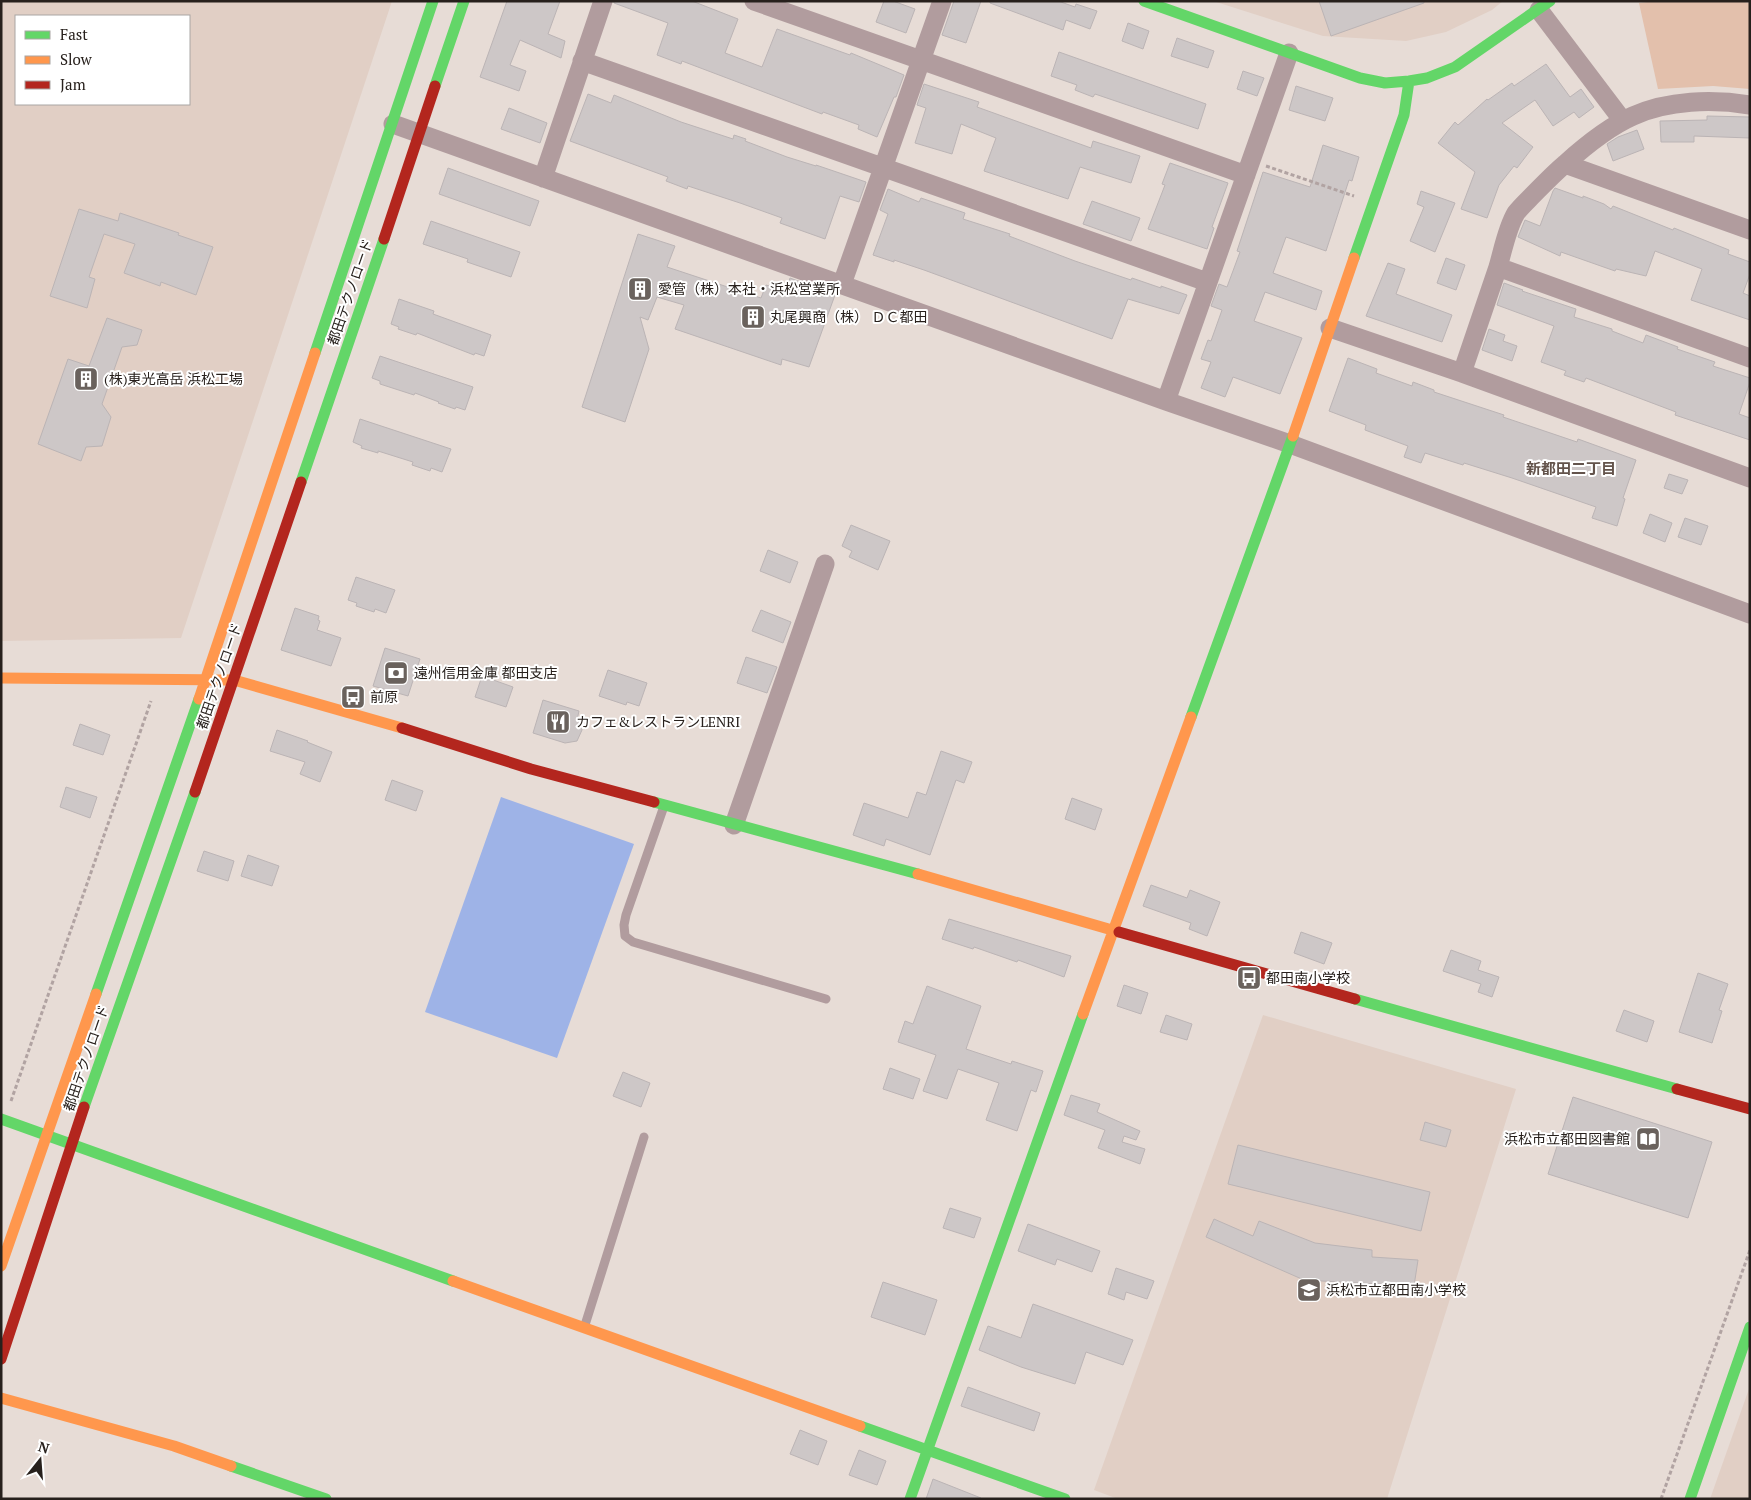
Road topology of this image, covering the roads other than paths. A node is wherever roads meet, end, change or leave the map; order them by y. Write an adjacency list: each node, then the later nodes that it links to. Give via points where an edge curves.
1 (433, 1): 15 (street, 都田テクノロード)
2 (464, 1): 16 (street, 都田テクノロード)
3 (603, 1): 10 (street)
4 (754, 1): 11 (street)
5 (942, 1): 11 (street)
6 (1144, 1): 8 (street)
7 (1545, 6): 12 (street, via 1455,67); 14 (street)
8 (1175, 7): 9 (street)
9 (1289, 53): 12 (street, via 1360,78 1385,83); 19 (street)
10 (582, 61): 18 (street); 20 (street)
11 (921, 61): 18 (street); 19 (street)
12 (1409, 81): 25 (street, via 1404,115)
13 (1750, 105): 14 (street, via 1679,104 1634,115)
14 (1623, 121): 17 (street)
15 (393, 124): 16 (street); 35 (street, 都田テクノロード)
16 (420, 134): 20 (street); 34 (street, 都田テクノロード)
17 (1565, 164): 21 (street); 22 (street, via 1517,212)
18 (883, 168): 23 (street); 24 (street)
19 (1248, 168): 23 (street)
20 (543, 178): 24 (street)
21 (1750, 230)
22 (1498, 267): 26 (street); 27 (street)
23 (1207, 282): 28 (street)
24 (842, 284): 28 (street)
25 (1330, 328): 27 (street); 29 (street)
26 (1750, 358)
27 (1462, 373): 30 (street)
28 (1166, 401): 29 (street)
29 (1290, 444): 32 (street); 38 (street)
30 (1750, 478)
31 (825, 564): 37 (street)
32 (1750, 614)
33 (1, 678): 35 (street)
34 (234, 680): 35 (street); 36 (street); 44 (street, 都田テクノロード)
35 (205, 681): 42 (street, 都田テクノロード)
36 (664, 806): 37 (street); 39 (lane, via 626,915 625,936 633,942)
37 (734, 825): 38 (street)
38 (1113, 931): 40 (street); 50 (street)
39 (826, 999)
40 (1750, 1109)
41 (2, 1120): 42 (street)
42 (46, 1136): 44 (street); 45 (street, 都田テクノロード)
43 (644, 1137): 47 (lane)
44 (71, 1144): 47 (street); 48 (street, 都田テクノロード)
45 (1, 1266)
46 (1750, 1327): 54 (street)
47 (584, 1328): 50 (street)
48 (1, 1359)
49 (1, 1398): 51 (street, via 174,1446)
50 (927, 1450): 52 (street); 53 (street)
51 (326, 1499)
52 (910, 1499)
53 (1064, 1499)
54 (1690, 1499)

